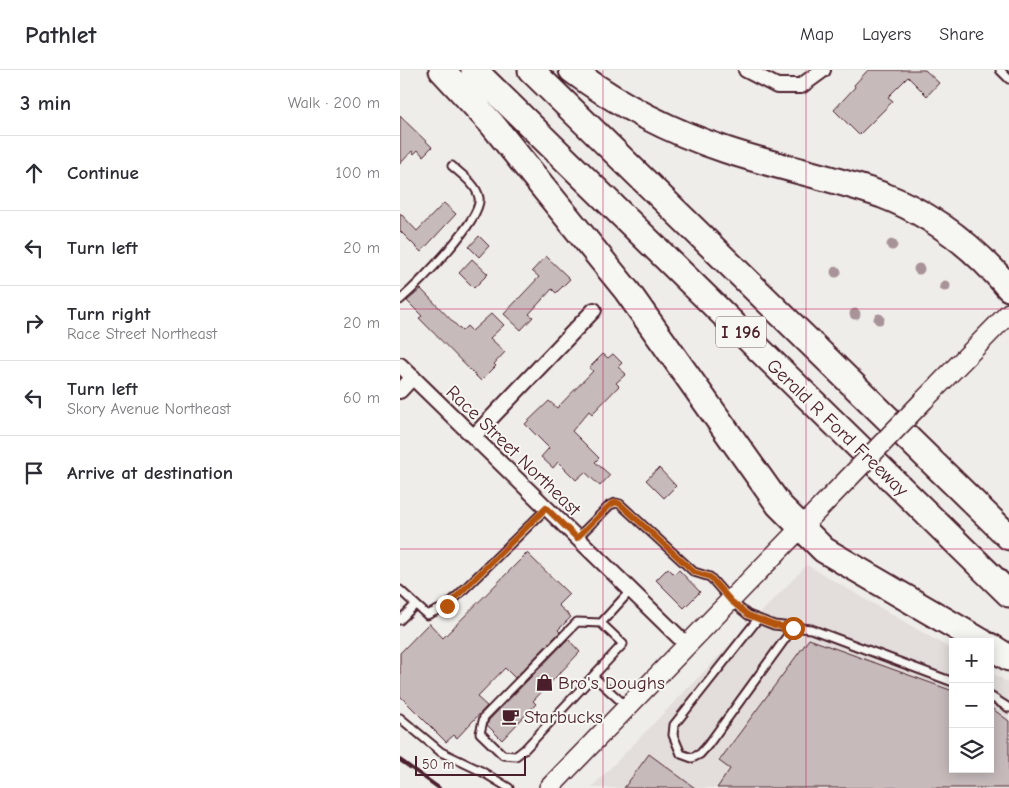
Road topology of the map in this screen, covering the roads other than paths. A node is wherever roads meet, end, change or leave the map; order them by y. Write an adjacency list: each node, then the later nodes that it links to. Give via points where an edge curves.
1 (442, 70): 19 (highway, via 492,124 627,291 779,505)
2 (474, 70): 24 (highway, Gerald R Ford Freeway / I 196)
3 (531, 70): 20 (highway, I 196)
4 (572, 70): 10 (highway, via 656,121 725,150 883,196 929,218 966,244)
5 (746, 70): 6 (street, via 777,86 801,86)
6 (823, 70)
7 (1000, 70): 8 (lane)
8 (1009, 79)
9 (452, 166): 11 (lane, via 472,184 479,196 479,208 439,260)
10 (1009, 288)
11 (400, 300)
12 (594, 310): 17 (street)
13 (1009, 313): 19 (main road, bridge)
14 (400, 365): 15 (street, Race Street Northeast)
15 (413, 377): 16 (street); 17 (street, Race Street Northeast)
16 (400, 390)
17 (474, 436): 18 (street, Race Street Northeast)
18 (546, 508): 21 (street, Race Street Northeast); 26 (lane, via 447,606 427,615)
19 (801, 529): 25 (main road); 31 (highway, via 824,550)
20 (1009, 537)
21 (577, 538): 23 (street, Race Street Northeast); 25 (lane, via 616,502 694,572 710,577)
22 (400, 590): 26 (lane)
23 (631, 590): 29 (lane); 32 (street, Race Street Northeast)
24 (1009, 594)
25 (731, 601): 27 (lane); 32 (main road)
26 (415, 604): 28 (lane)
27 (758, 619): 30 (lane); 30 (lane, via 674,725 673,736 681,754 692,758 700,754)
28 (400, 620)
29 (601, 623): 35 (lane, via 623,644); 35 (lane, via 577,622 484,717 480,733 503,755 516,756)
30 (793, 628): 36 (lane, via 811,629)
31 (975, 638)
32 (688, 646): 38 (main road)
33 (994, 649): 34 (highway)
34 (1009, 658)
35 (593, 676): 38 (lane)
36 (949, 681)
37 (994, 699): 39 (lane)
38 (628, 707): 42 (main road)
39 (1009, 708)
40 (400, 718): 41 (lane, via 441,752 481,770)
41 (509, 788)
42 (548, 788)

